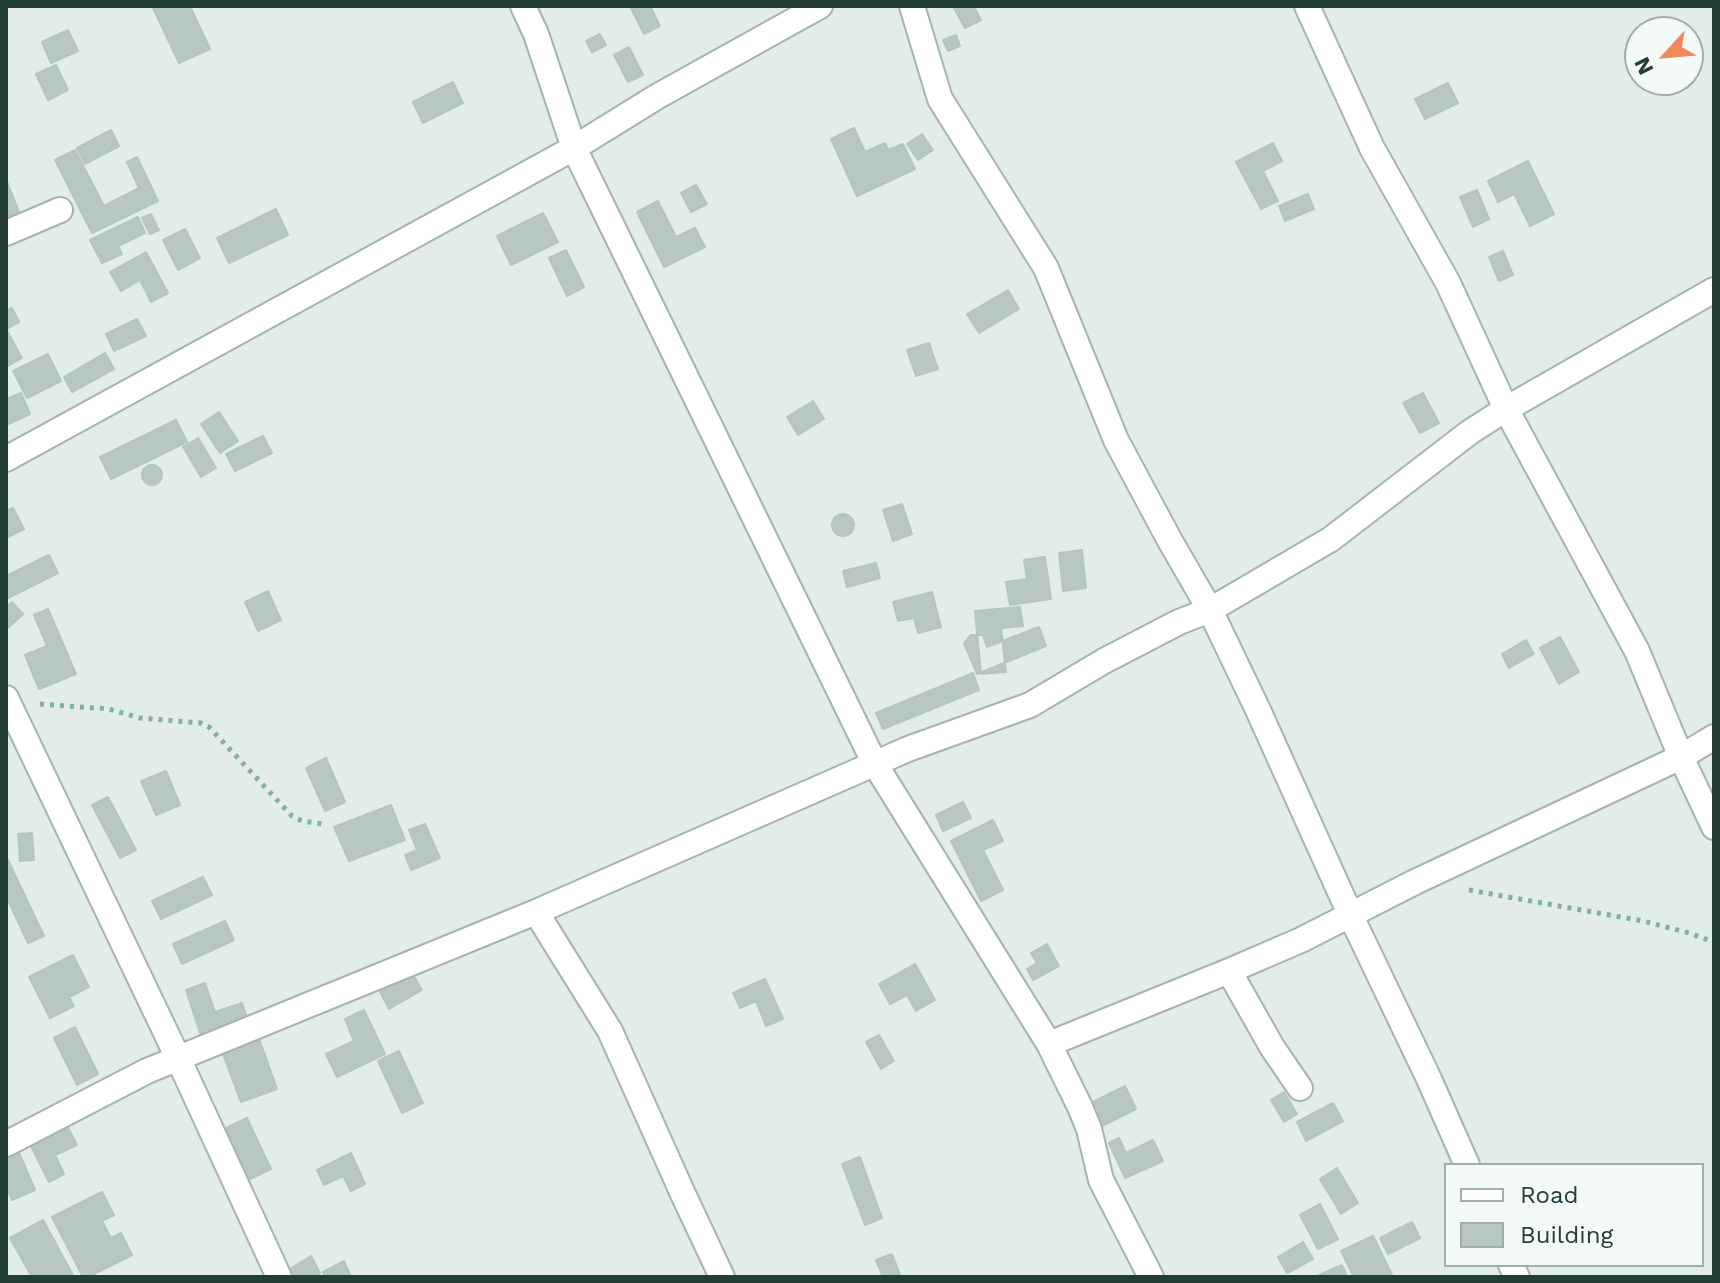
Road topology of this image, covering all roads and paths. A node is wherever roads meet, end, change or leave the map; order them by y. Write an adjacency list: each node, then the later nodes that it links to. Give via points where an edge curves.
1 (523, 6): 5 (street)
2 (820, 6): 5 (street)
3 (912, 6): 11 (street, via 940,99 1046,268 1116,440)
4 (1307, 6): 9 (street, via 1372,148 1459,305)
5 (574, 148): 10 (street); 15 (street)
6 (60, 210): 7 (street)
7 (6, 233)
8 (1714, 290): 9 (street)
9 (1506, 409): 11 (street, via 1331,539); 14 (street, via 1637,651)
10 (6, 459)
11 (1210, 610): 15 (street, via 1104,661 1030,705); 20 (street)
12 (7, 700): 16 (path, via 201,723 292,816); 24 (street)
13 (1714, 737): 14 (street)
14 (1681, 757): 17 (street); 18 (street)
15 (875, 764): 19 (street); 23 (street)
16 (323, 824)
17 (1714, 827)
18 (1415, 882): 20 (street); 21 (path, via 1643,921)
19 (536, 912): 24 (street); 29 (street, via 610,1031)
20 (1350, 914): 22 (street); 27 (street)
21 (1714, 942)
22 (1229, 971): 23 (street); 25 (street)
23 (1049, 1044): 30 (street, via 1089,1129 1101,1180)
24 (178, 1058): 26 (street); 28 (street)
25 (1300, 1088)
26 (6, 1144)
27 (1466, 1163)
28 (279, 1277)
29 (722, 1277)
30 (1151, 1277)

